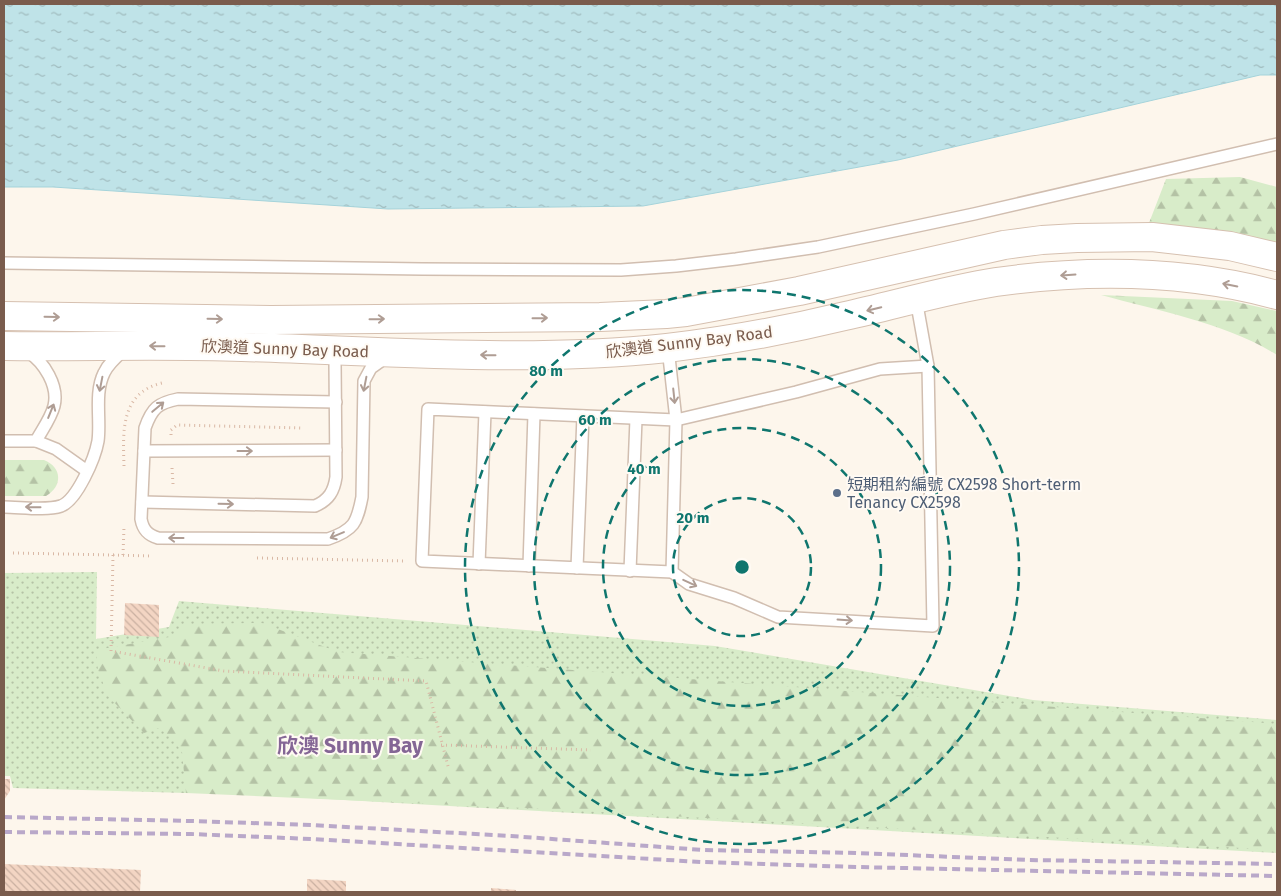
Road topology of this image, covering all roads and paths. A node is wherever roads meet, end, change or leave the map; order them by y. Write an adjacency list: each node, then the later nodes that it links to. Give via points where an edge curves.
1 (1277, 144): 3 (lane, via 818,247 676,266 621,270)
2 (1277, 257): 6 (main road, 欣澳道 Sunny Bay Road, via 1230,246 1152,238 1042,240 800,291)
3 (4, 263)
4 (1277, 295): 5 (main road, 欣澳道 Sunny Bay Road, one-way to 5, via 1227,284 1129,273 1035,277)
5 (916, 299): 10 (main road, 欣澳道 Sunny Bay Road, one-way to 10, via 783,331); 13 (lane)
6 (666, 314): 7 (main road, 欣澳道 Sunny Bay Road, one-way to 6, via 300,320); 10 (main road)
7 (4, 316)
8 (12, 346): 9 (main road, 欣澳道 Sunny Bay Road); 21 (lane, one-way to 8, via 54,406 52,382 43,364)
9 (129, 346): 11 (main road, 欣澳道 Sunny Bay Road, one-way to 9); 24 (lane, one-way to 24, via 112,360 103,374 98,441)
10 (668, 348): 12 (main road, 欣澳道 Sunny Bay Road, one-way to 12, via 557,354); 19 (lane, one-way to 19)
11 (337, 350): 12 (main road, 欣澳道 Sunny Bay Road); 14 (lane)
12 (398, 353): 25 (lane, one-way to 25, via 371,368 364,381 362,497 359,515 351,528 341,535 328,539 158,538 147,533 142,525)
13 (928, 366): 19 (lane, via 880,369); 36 (lane, one-way to 13, via 689,584 734,598 778,618 933,626)
14 (336, 402): 22 (lane); 23 (lane, one-way to 14, via 149,416 164,402 178,399)
15 (485, 412): 16 (lane); 31 (lane, via 428,409); 32 (lane)
16 (534, 414): 17 (lane); 33 (lane)
17 (583, 416): 18 (lane); 34 (lane)
18 (636, 419): 19 (lane); 35 (lane)
19 (676, 420): 36 (lane)
20 (4, 441): 21 (lane)
21 (36, 441): 24 (lane, via 56,449)
22 (336, 450): 23 (lane, one-way to 22); 25 (lane, one-way to 22, via 315,506 329,498 334,488)
23 (144, 451): 25 (lane)
24 (86, 471): 26 (lane, one-way to 26, via 79,488 68,502 60,506)
25 (142, 502)
26 (4, 507)
27 (13, 553): 28 (path)
28 (113, 555): 29 (path); 37 (path, via 111,651 224,671 426,681)
29 (153, 556)
30 (253, 558): 31 (path)
31 (422, 561): 32 (lane)
32 (479, 564): 33 (lane)
33 (528, 566): 34 (lane)
34 (577, 568): 35 (lane)
35 (630, 571): 36 (lane)
36 (672, 572)
37 (441, 745): 38 (path); 39 (path)
38 (591, 750)
39 (449, 770)

